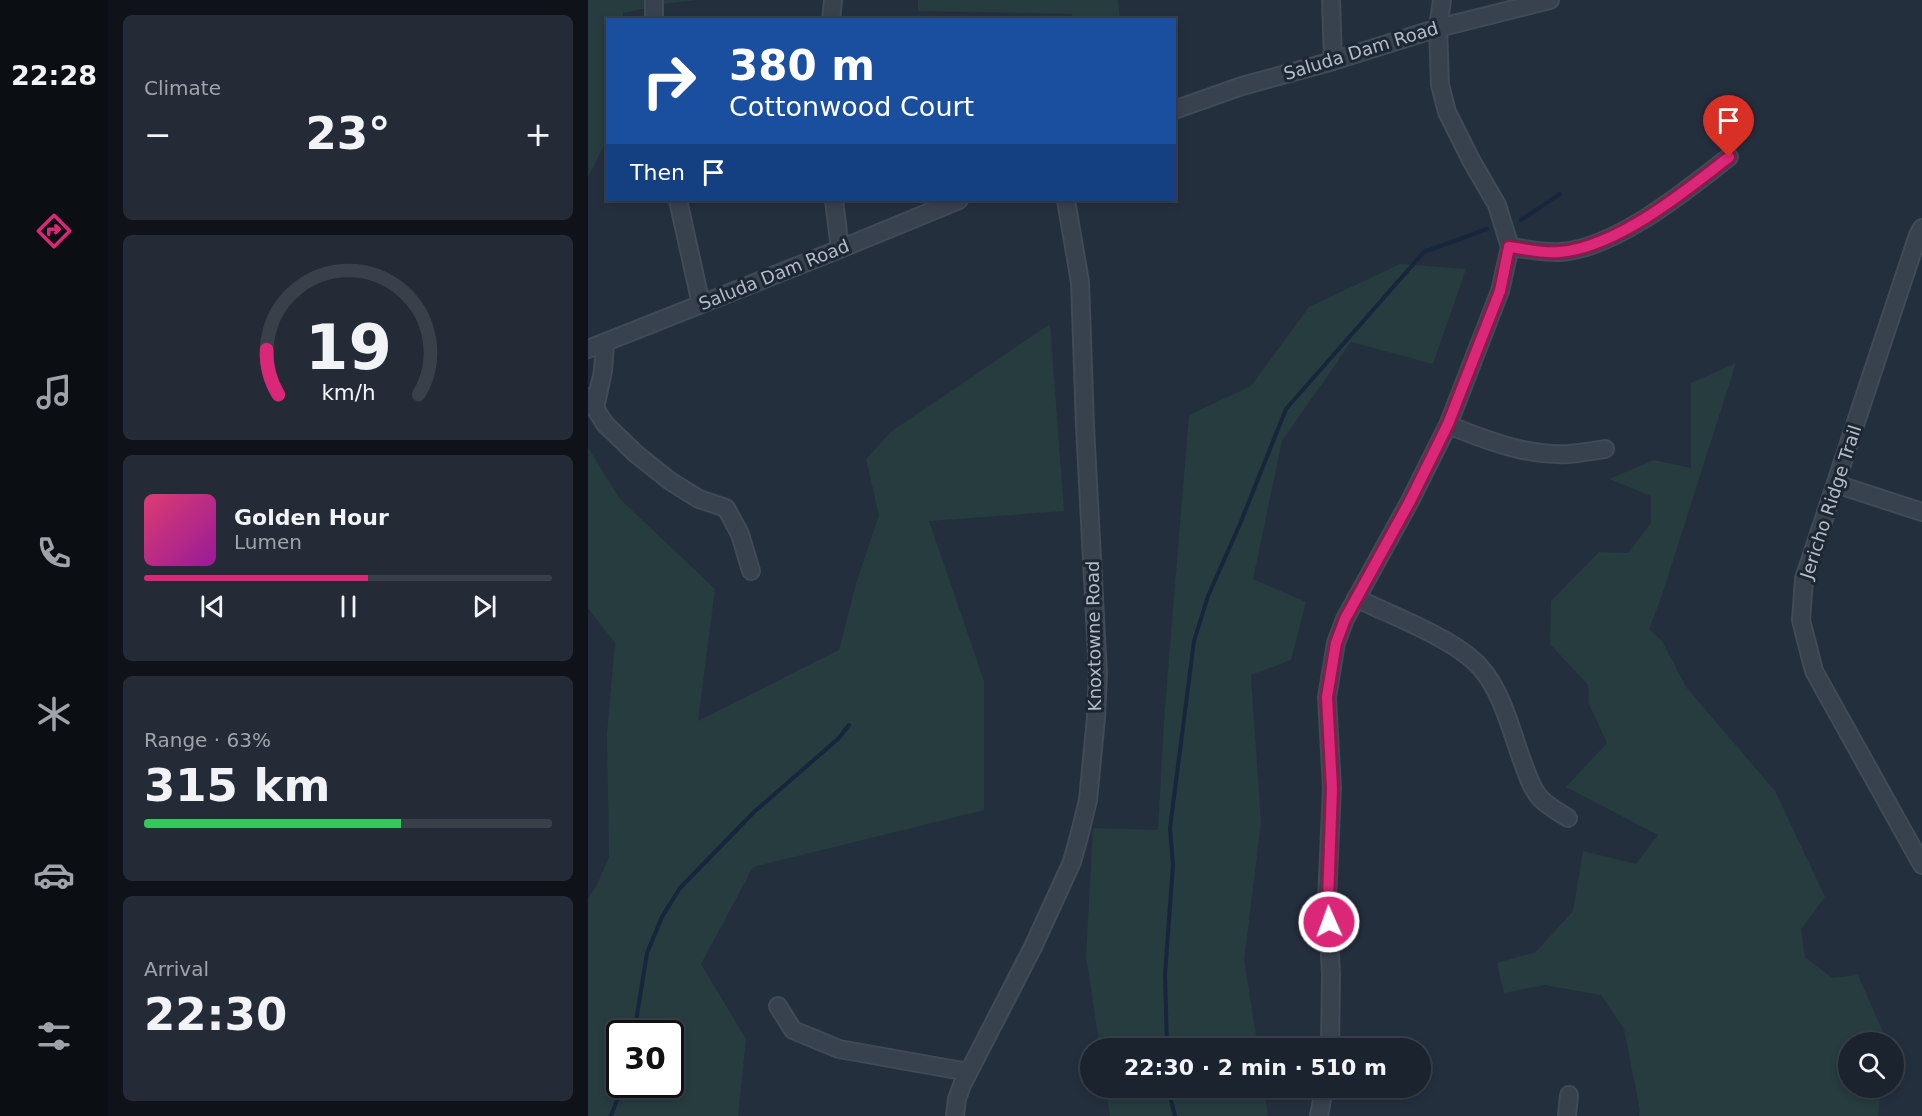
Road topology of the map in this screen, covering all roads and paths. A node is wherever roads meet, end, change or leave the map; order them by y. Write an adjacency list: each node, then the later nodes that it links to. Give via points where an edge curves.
1 (654, 0): 6 (street)
2 (833, 0): 7 (street)
3 (1330, 0): 9 (street)
4 (1442, 0): 8 (street)
5 (1551, 0): 8 (street, Saluda Dam Road)
6 (654, 18)
7 (831, 18)
8 (1438, 28): 9 (street, Saluda Dam Road); 17 (street, via 1440,85 1447,112 1497,205)
9 (1333, 61): 10 (street, Saluda Dam Road, via 1242,86)
10 (1176, 110)
11 (1729, 157): 17 (street, via 1662,208 1596,244 1560,252)
12 (678, 201): 19 (street)
13 (834, 201): 18 (street)
14 (957, 201): 18 (street, Saluda Dam Road)
15 (1066, 201): 33 (street, Knoxtowne Road, via 1080,282 1098,674 1088,800 1072,862)
16 (1922, 228): 25 (street, Jericho Ridge Trail)
17 (1509, 247): 23 (street, via 1500,291)
18 (840, 249): 19 (street, Saluda Dam Road)
19 (701, 304): 20 (street, Saluda Dam Road)
20 (605, 343): 21 (street, Saluda Dam Road); 22 (street, via 603,371)
21 (588, 349)
22 (591, 403): 27 (street, via 605,424 635,453 699,499 726,508 740,534)
23 (1448, 424): 24 (street, via 1516,449 1542,454); 28 (street)
24 (1605, 449)
25 (1836, 484): 26 (street); 30 (street, Jericho Ridge Trail, via 1804,579 1801,620 1814,671)
26 (1922, 512)
27 (751, 572)
28 (1356, 598): 29 (street, via 1447,642 1479,666 1508,718 1528,778 1541,799); 32 (street, via 1336,643 1327,697 1332,788 1328,900)
29 (1568, 818)
30 (1922, 865)
31 (778, 1006): 33 (street, via 793,1030 838,1049)
32 (1330, 1038)
33 (968, 1072): 36 (street, Knoxtowne Road)
34 (1569, 1095): 38 (street)
35 (1322, 1098): 37 (street)
36 (955, 1116)
37 (1319, 1116)
38 (1567, 1116)

